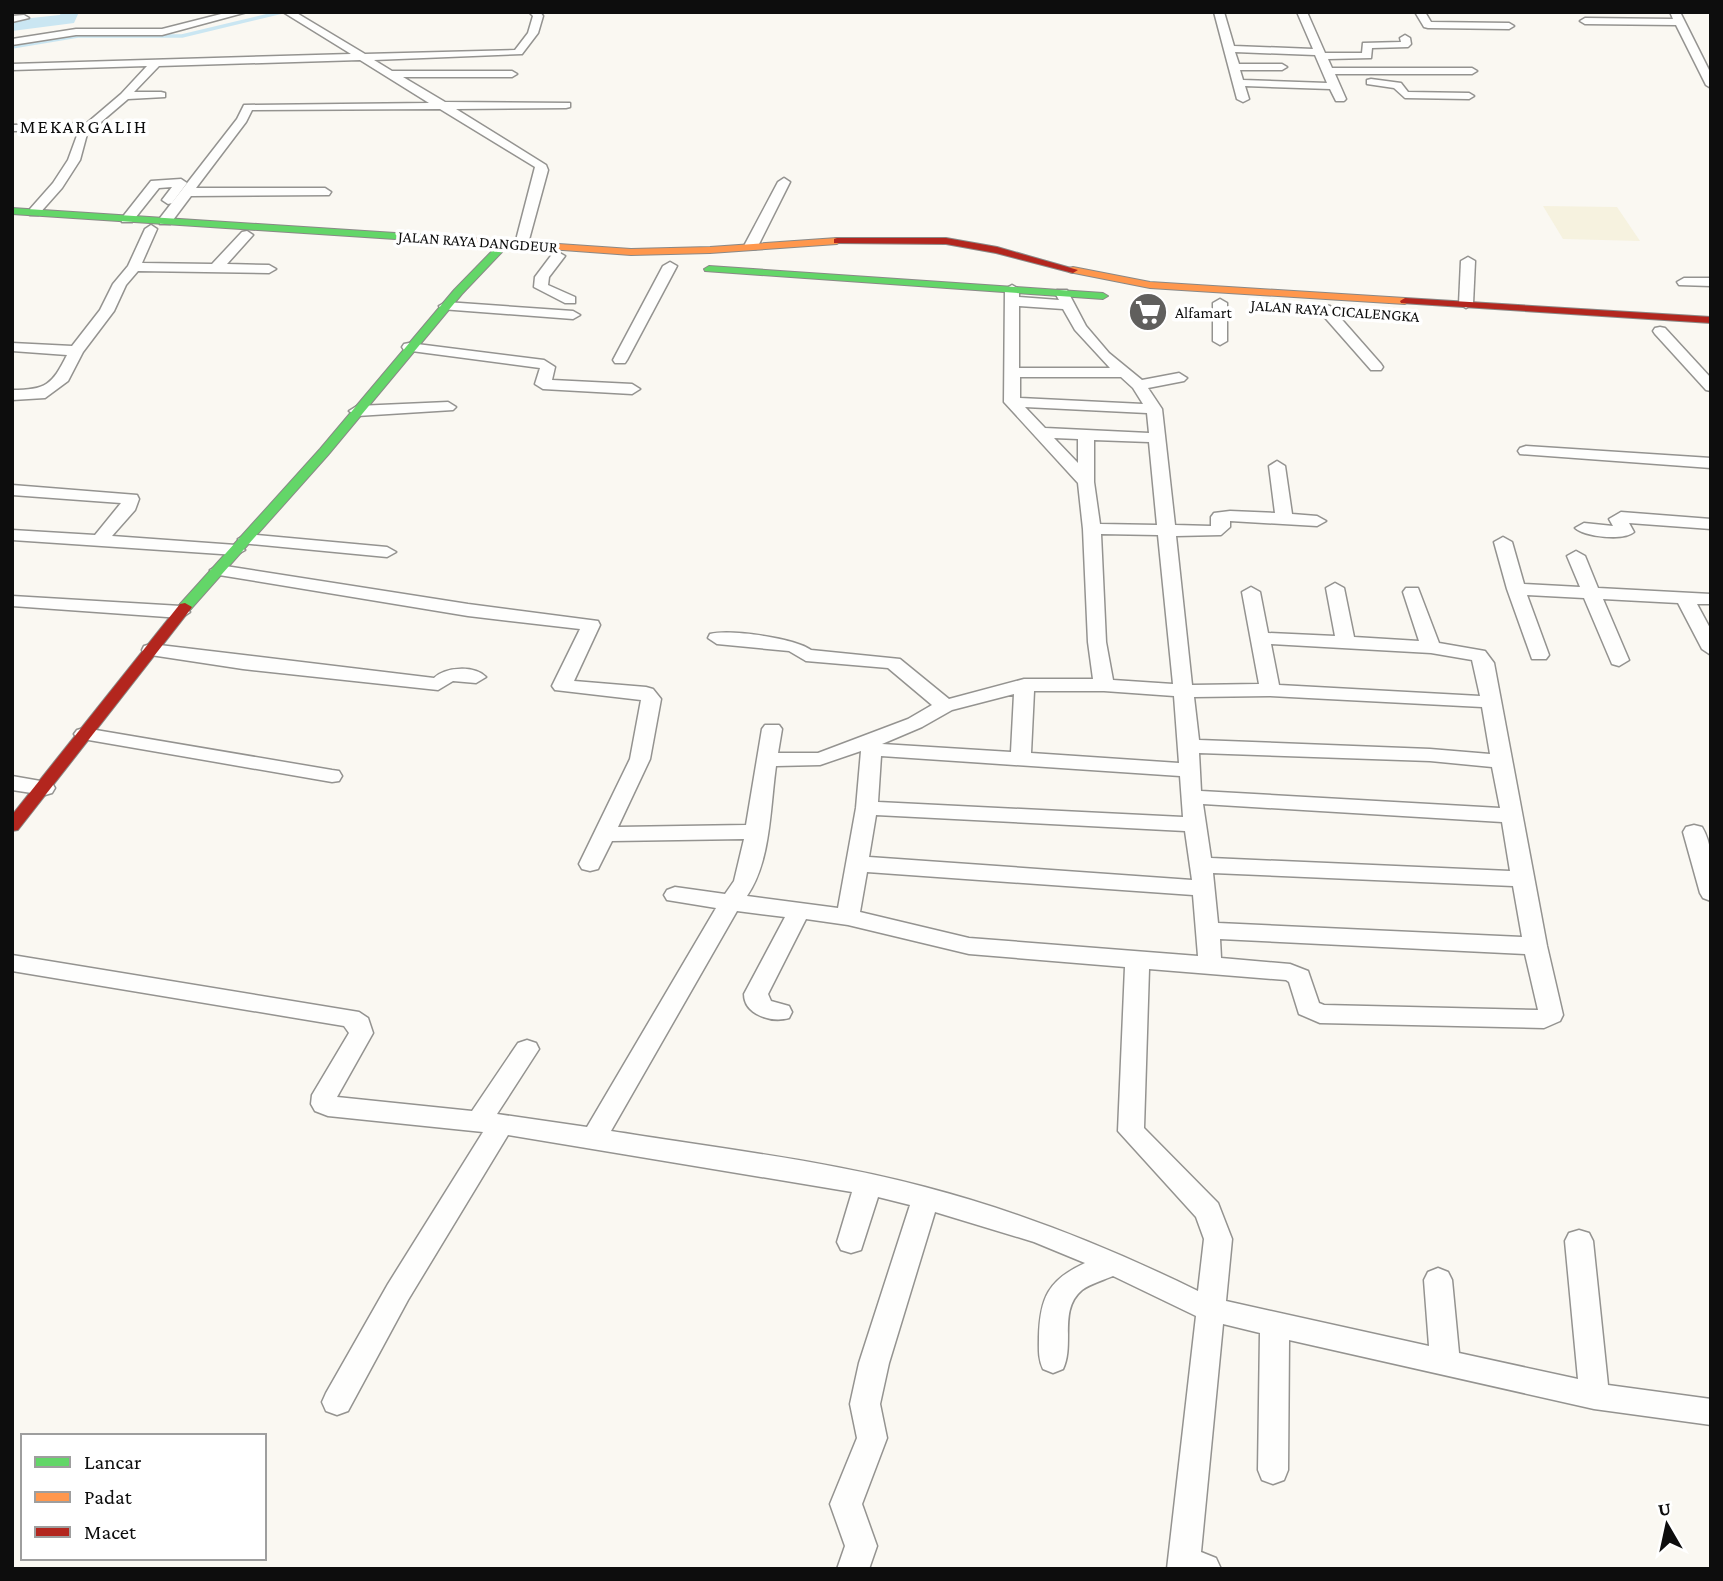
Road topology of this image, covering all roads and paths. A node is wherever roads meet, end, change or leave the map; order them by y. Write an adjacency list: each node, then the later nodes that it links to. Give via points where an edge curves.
1 (242, 12): 15 (street, via 162,32 76,32)
2 (288, 12): 17 (street)
3 (534, 12): 17 (street, via 538,16 533,33 518,52 420,50)
4 (1219, 12): 16 (street)
5 (1302, 12): 14 (street)
6 (1420, 12): 11 (street, via 1428,25)
7 (1678, 17): 10 (street); 18 (street)
8 (24, 18): 9 (street)
9 (12, 19)
10 (1585, 21)
11 (1509, 26)
12 (1300, 38): 14 (street)
13 (1405, 38): 26 (street, via 1406,45 1367,45 1367,56)
14 (1313, 39): 26 (street)
15 (12, 41)
16 (1228, 49): 22 (street); 26 (street)
17 (360, 57): 20 (street); 28 (street)
18 (1699, 59): 19 (street); 32 (street)
19 (1711, 59)
20 (277, 60): 21 (street); 30 (street)
21 (156, 63): 25 (street); 35 (street)
22 (1234, 66): 23 (street); 31 (street)
23 (1298, 66)
24 (1312, 66): 26 (street)
25 (12, 67)
26 (1326, 69): 27 (street); 31 (street, via 1273,88); 33 (street, via 1397,85 1405,95); 37 (street)
27 (1472, 71)
28 (390, 74): 29 (street); 39 (street)
29 (512, 74)
30 (268, 76)
31 (1239, 83): 36 (street)
32 (1711, 85)
33 (1465, 91)
34 (161, 95): 35 (street)
35 (125, 96): 40 (street)
36 (1242, 99)
37 (1340, 99)
38 (566, 105): 39 (street)
39 (443, 107): 43 (street, via 248,107); 52 (street, via 541,167)
40 (91, 126): 41 (street); 46 (street, via 79,139 74,160 58,185)
41 (12, 128)
42 (784, 182): 53 (street)
43 (187, 192): 44 (street); 49 (street)
44 (325, 192)
45 (12, 211): 46 (main road, JALAN RAYA DANGDEUR)
46 (34, 212): 47 (main road, JALAN RAYA DANGDEUR)
47 (127, 219): 49 (main road, JALAN RAYA DANGDEUR); 49 (street, via 155,184 181,183)
48 (12, 220): 49 (main road, JALAN RAYA DANGDEUR)
49 (155, 223): 50 (main road, JALAN RAYA DANGDEUR); 52 (main road, JALAN RAYA DANGDEUR); 58 (street)
50 (247, 235): 54 (main road, JALAN RAYA DANGDEUR); 60 (street)
51 (944, 241): 53 (main road, JALAN RAYA DANGDEUR, via 857,239); 56 (main road, JALAN RAYA CICALENGKA); 62 (main road, via 972,253 973,268 943,277)
52 (522, 244): 53 (main road, JALAN RAYA DANGDEUR, via 677,253)
53 (751, 247)
54 (497, 252): 55 (main road, JALAN RAYA DANGDEUR); 71 (main road)
55 (558, 256): 59 (main road, JALAN RAYA DANGDEUR); 68 (street, via 542,277 541,288)
56 (1041, 261): 65 (main road, via 1005,272 1011,281); 70 (main road, JALAN RAYA CICALENGKA, via 1096,277 1150,285)
57 (1468, 261): 70 (street)
58 (134, 267): 60 (street); 80 (street)
59 (684, 267): 62 (main road, JALAN RAYA DANGDEUR); 81 (street)
60 (216, 268): 61 (street)
61 (269, 269)
62 (875, 281): 66 (main road, JALAN RAYA CICALENGKA)
63 (1684, 282): 64 (street)
64 (1711, 282)
65 (1041, 292): 66 (main road, JALAN RAYA CICALENGKA); 67 (main road, JALAN RAYA CICALENGKA)
66 (1013, 295): 67 (street); 83 (street)
67 (1065, 299): 69 (main road, JALAN RAYA CICALENGKA); 84 (street, via 1080,327)
68 (570, 300)
69 (1220, 303): 72 (main road, JALAN RAYA CICALENGKA); 77 (street)
70 (1466, 304): 74 (main road, JALAN RAYA CICALENGKA)
71 (446, 306): 73 (street); 79 (main road)
72 (1325, 309): 75 (main road, JALAN RAYA CICALENGKA); 82 (street)
73 (573, 315)
74 (1711, 320)
75 (1660, 331): 76 (main road, JALAN RAYA CICALENGKA); 87 (street)
76 (1711, 333)
77 (1220, 341)
78 (12, 347): 80 (street)
79 (410, 347): 88 (street, via 544,364 548,368 543,384); 93 (main road)
80 (76, 351): 89 (street, via 63,378 52,388 40,395)
81 (620, 360)
82 (1376, 367)
83 (1012, 372): 84 (street); 90 (street)
84 (1122, 373): 86 (street)
85 (1179, 378): 86 (street)
86 (1139, 385): 92 (street)
87 (1711, 387)
88 (632, 389)
89 (12, 395)
90 (1012, 402): 92 (street); 94 (street)
91 (447, 407): 93 (street)
92 (1154, 409): 96 (street)
93 (357, 411): 111 (main road)
94 (1043, 433): 95 (street); 100 (street)
95 (1086, 437): 96 (street); 100 (street)
96 (1158, 438): 107 (street)
97 (1526, 451): 98 (street)
98 (1711, 463)
99 (1277, 467): 102 (street)
100 (1086, 482): 105 (street)
101 (12, 490): 109 (street, via 131,499)
102 (1283, 519): 103 (street); 107 (street, via 1223,516 1220,530)
103 (1317, 521)
104 (1711, 524): 106 (street, via 1626,517 1618,519 1625,532)
105 (1092, 528): 107 (street); 134 (street, via 1097,642)
106 (1584, 528)
107 (1165, 530): 136 (street)
108 (12, 535): 109 (street)
109 (100, 540): 111 (street)
110 (1503, 542): 116 (street)
111 (242, 544): 112 (street); 114 (main road)
112 (387, 552)
113 (1576, 556): 119 (street)
114 (219, 570): 123 (main road); 157 (street, via 455,609 590,625 562,686 646,693 652,699 640,759)
115 (1335, 588): 126 (street)
116 (1516, 589): 119 (street); 130 (street)
117 (1251, 592): 125 (street)
118 (1412, 592): 127 (street)
119 (1590, 594): 120 (street); 131 (street)
120 (1685, 598): 121 (street); 128 (street)
121 (1711, 599)
122 (12, 601): 123 (street)
123 (181, 612): 129 (main road)
124 (718, 638): 138 (street, via 780,643 806,655 893,663)
125 (1261, 638): 126 (street); 135 (street)
126 (1345, 642): 127 (street)
127 (1431, 647): 137 (street, via 1478,655 1485,663)
128 (1711, 649)
129 (151, 650): 132 (street, via 438,684 446,676); 140 (main road)
130 (1539, 655)
131 (1619, 660)
132 (475, 677)
133 (1024, 685): 134 (street); 138 (street); 143 (street)
134 (1104, 685): 136 (street)
135 (1270, 690): 136 (street); 137 (street)
136 (1184, 691): 142 (street)
137 (1490, 702): 145 (street)
138 (945, 706): 141 (street)
139 (772, 729): 144 (street)
140 (84, 734): 147 (street); 149 (main road)
141 (871, 743): 143 (street); 144 (street, via 820,759); 151 (street)
142 (1189, 746): 145 (street); 146 (street)
143 (1021, 758): 146 (street)
144 (768, 760): 155 (street)
145 (1500, 761): 152 (street)
146 (1188, 769): 150 (street)
147 (332, 776)
148 (12, 783): 149 (street)
149 (45, 788): 154 (main road)
150 (1191, 797): 152 (street); 153 (street)
151 (867, 808): 153 (street); 158 (street)
152 (1513, 816): 161 (street)
153 (1195, 825): 160 (street)
154 (12, 826)
155 (754, 832): 157 (street); 165 (street, via 745,883)
156 (1694, 832): 163 (street)
157 (604, 834): 159 (street)
158 (858, 863): 162 (street); 167 (street)
159 (590, 864)
160 (1200, 865): 161 (street); 162 (street)
161 (1524, 879): 169 (street)
162 (1204, 888): 168 (street)
163 (1711, 892)
164 (675, 895): 165 (street)
165 (733, 902): 166 (street); 176 (street)
166 (800, 909): 167 (street); 173 (street, via 756,994 763,1008)
167 (848, 917): 170 (street, via 969,946)
168 (1206, 930): 169 (street); 172 (street)
169 (1535, 946): 172 (street, via 1551,1015 1533,1020 1320,1014 1308,1008 1297,974)
170 (1137, 961): 172 (street); 183 (street, via 1131,1131 1208,1210 1217,1239)
171 (12, 963): 175 (street, via 350,1018 359,1024 361,1033 324,1104)
172 (1210, 964)
173 (780, 1012)
174 (527, 1049): 175 (street)
175 (489, 1123): 176 (street); 188 (street)
176 (594, 1138): 177 (street)
177 (868, 1184): 178 (street); 180 (street)
178 (926, 1198): 181 (street, via 1041,1233); 192 (street, via 865,1404 872,1438 846,1504 861,1546)
179 (1579, 1241): 187 (street)
180 (851, 1242)
181 (1113, 1263): 183 (street); 185 (street, via 1072,1282 1054,1309)
182 (1438, 1280): 186 (street)
183 (1209, 1309): 184 (street); 191 (street)
184 (1275, 1324): 186 (street); 190 (street)
185 (1053, 1360)
186 (1445, 1363): 187 (street)
187 (1594, 1396): 189 (street)
188 (337, 1402)
189 (1711, 1412)
190 (1273, 1471)
191 (1191, 1567)
192 (853, 1569)

